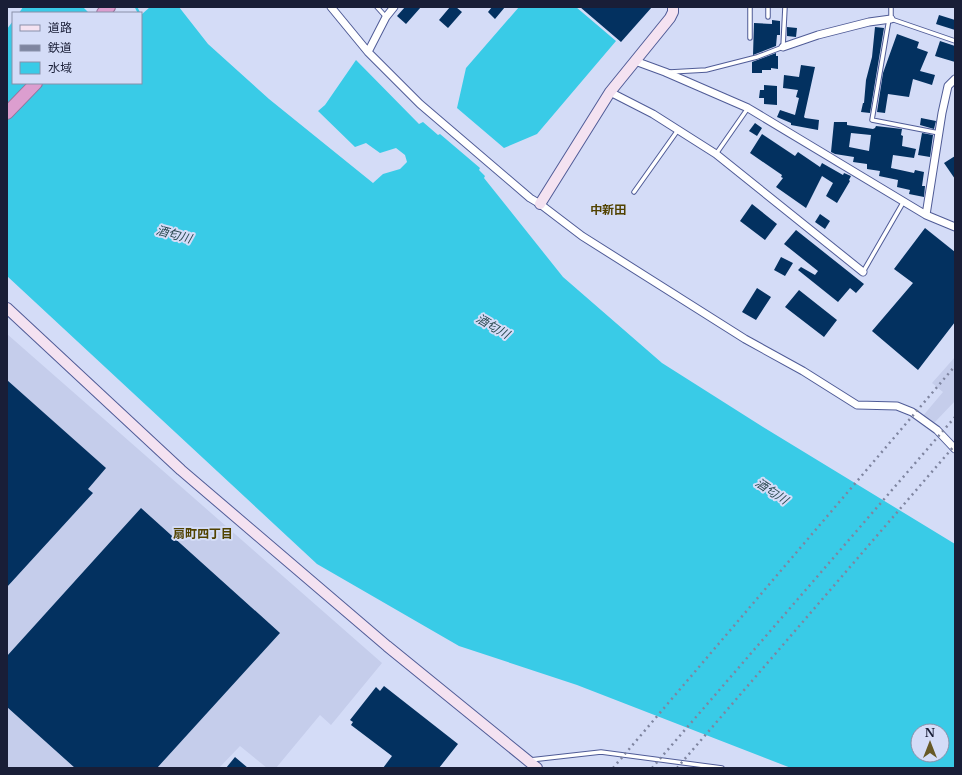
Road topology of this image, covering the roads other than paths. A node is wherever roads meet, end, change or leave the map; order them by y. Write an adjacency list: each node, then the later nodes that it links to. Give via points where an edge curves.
1 (331, 7): 15 (street)
2 (377, 7): 9 (lane)
3 (394, 7): 9 (street)
4 (673, 7): 16 (street, via 670,18)
5 (750, 7): 12 (lane)
6 (768, 7): 10 (lane)
7 (786, 7): 14 (lane)
8 (891, 7): 11 (lane)
9 (386, 17): 15 (street)
10 (768, 17)
11 (890, 19): 13 (lane); 14 (street, via 818,35); 24 (lane, via 872,120)
12 (750, 38)
13 (955, 41)
14 (783, 47): 17 (lane, via 757,57 706,70)
15 (368, 52): 28 (street, via 420,104)
16 (635, 61): 17 (street); 20 (street)
17 (665, 72): 21 (street)
18 (955, 79): 24 (street, via 948,86)
19 (35, 84): 22 (highway)
20 (610, 92): 23 (street); 28 (street)
21 (748, 108): 25 (lane); 27 (street)
22 (7, 113)
23 (679, 129): 25 (street); 26 (lane)
24 (939, 133): 29 (street)
25 (716, 154): 31 (street)
26 (634, 192)
27 (904, 201): 29 (street); 31 (lane)
28 (540, 204): 33 (street, via 582,236 745,339 857,405 897,406 912,412 937,430)
29 (926, 215): 30 (street)
30 (955, 227)
31 (863, 272)
32 (7, 308): 34 (street, via 181,470 387,646)
33 (955, 449)
34 (529, 760): 35 (street); 36 (lane, via 601,752)
35 (537, 768)
36 (722, 768)

